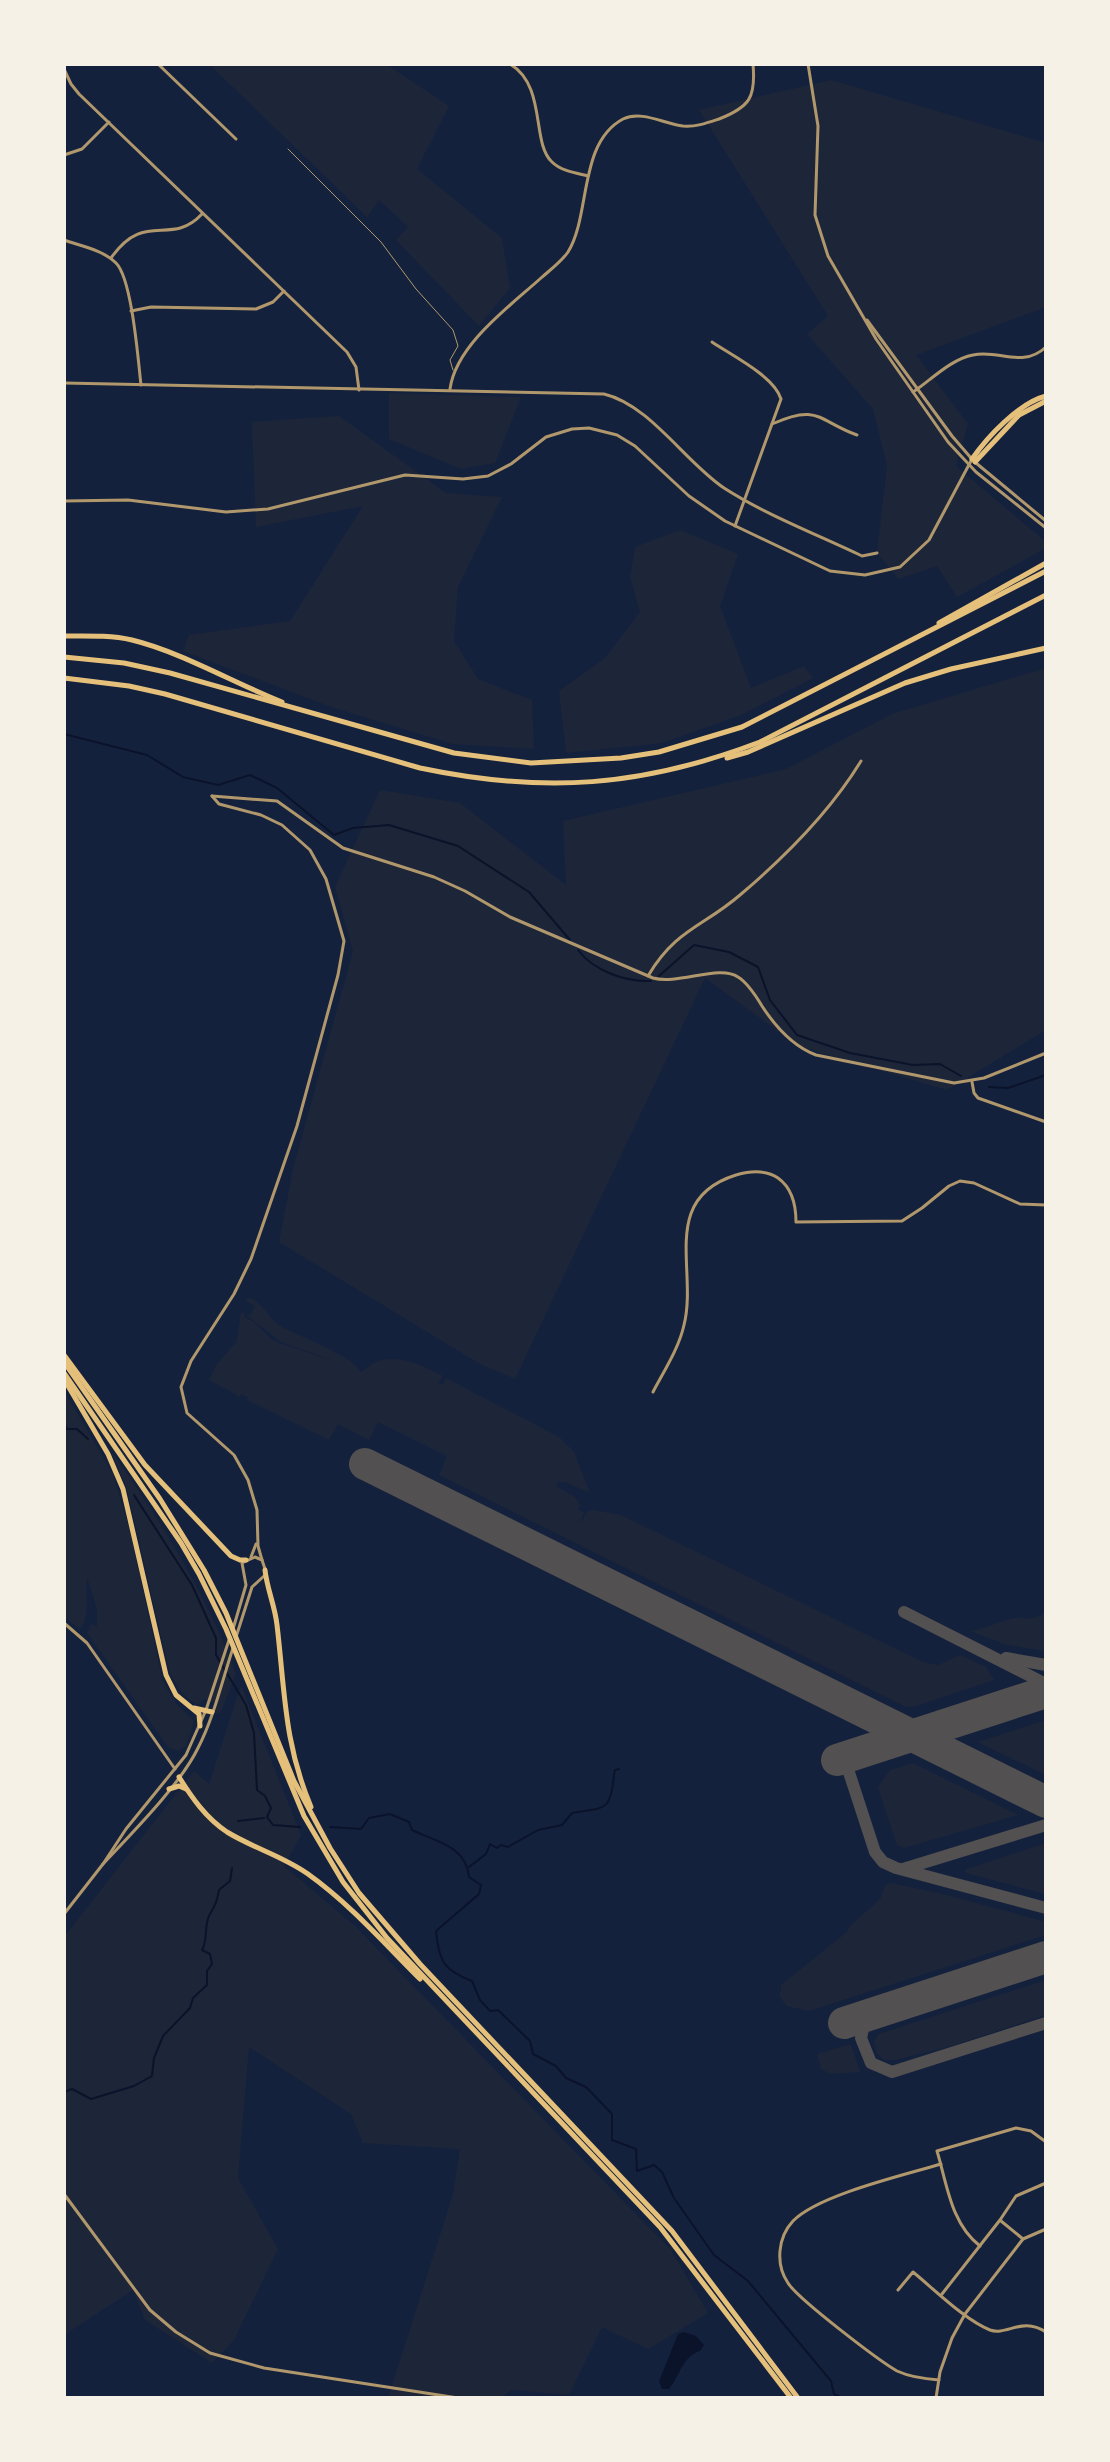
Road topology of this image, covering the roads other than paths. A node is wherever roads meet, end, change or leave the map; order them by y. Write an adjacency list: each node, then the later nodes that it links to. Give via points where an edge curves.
1 (158, 64): 7 (street)
2 (510, 64): 10 (street, via 536,103 546,155 554,164)
3 (753, 64): 10 (street, via 753,90 739,110 692,126 626,118 604,138)
4 (808, 64): 16 (street, via 818,126 817,224 828,256)
5 (64, 69): 6 (street, via 71,84)
6 (109, 122): 9 (street, via 82,149); 11 (street)
7 (236, 139)
8 (288, 149): 19 (lane, via 381,242 453,330 458,342 450,360)
9 (64, 155)
10 (588, 176): 19 (street, via 565,256 486,327)
11 (203, 213): 13 (street, via 183,228 132,235); 14 (street)
12 (64, 240): 13 (street)
13 (111, 258): 15 (street, via 125,278)
14 (284, 291): 15 (street, via 256,309); 24 (street, via 350,356)
15 (130, 311): 21 (street)
16 (865, 317): 23 (street); 25 (street)
17 (712, 342): 27 (street, via 777,389 781,399)
18 (1046, 347): 23 (street, via 1024,358 971,355)
19 (453, 373): 22 (street)
20 (64, 383): 21 (street)
21 (141, 385): 24 (street)
22 (450, 389): 24 (street); 30 (street, via 612,396)
23 (918, 389): 25 (street); 29 (street)
24 (359, 390)
25 (913, 392): 29 (street, via 948,442)
26 (1046, 398): 29 (highway, via 1024,405)
27 (772, 424): 28 (street, via 813,414); 30 (street)
28 (857, 435)
29 (972, 462): 32 (street); 33 (street, via 929,540 900,567 885,572 830,571); 34 (street)
30 (745, 499): 33 (street); 35 (street, via 862,556)
31 (64, 501): 33 (street, via 128,500 226,512 268,509 405,475 488,476 546,437 589,428 626,439 697,502)
32 (1046, 521)
33 (735, 526)
34 (1046, 528)
35 (877, 553)
36 (1046, 563): 43 (highway)
37 (1046, 571): 43 (highway)
38 (1046, 595): 46 (highway, via 760,742)
39 (64, 636): 44 (highway, via 134,641)
40 (1046, 648): 46 (highway, via 905,683 748,752)
41 (64, 657): 44 (highway, via 170,673)
42 (64, 680): 46 (highway, via 165,694 463,777 572,784)
43 (795, 702): 44 (highway, via 696,742 567,763 466,755)
44 (359, 728)
45 (861, 761): 47 (street, via 830,808 739,897 680,936)
46 (664, 772)
47 (648, 976): 49 (street, via 666,982 725,973 738,976 778,1028 810,1053 937,1081); 56 (street, via 510,917 434,877 343,848 277,801 212,796 219,804 282,825 310,850 326,879 344,941 297,1126 253,1255 181,1387 187,1413 234,1455 244,1471 257,1510)
48 (1046, 1053): 49 (street)
49 (972, 1082): 50 (street, via 978,1098)
50 (1046, 1122)
51 (1046, 1205): 55 (street, via 1020,1204 960,1181 902,1221 796,1222 791,1194 778,1178 754,1171 724,1179 706,1193 690,1217 685,1324)
52 (64, 1355): 57 (highway, via 162,1484 231,1556)
53 (64, 1362): 67 (highway, via 204,1570)
54 (64, 1376): 61 (highway, via 117,1473 166,1675 173,1691); 70 (highway, via 199,1574 283,1772 325,1853 372,1920)
55 (653, 1392)
56 (258, 1541): 57 (street); 58 (street)
57 (248, 1558): 58 (street); 62 (street, via 241,1567 246,1585)
58 (262, 1560): 59 (street)
59 (265, 1570): 62 (street, via 252,1587); 67 (highway, via 278,1627 289,1743)
60 (64, 1623): 64 (street, via 87,1643)
61 (193, 1708): 62 (highway); 63 (highway)
62 (209, 1711): 63 (street); 64 (street, via 198,1748)
63 (200, 1726): 64 (street)
64 (177, 1774): 65 (street); 66 (highway); 68 (street, via 126,1829)
65 (169, 1789): 66 (highway); 68 (street)
66 (186, 1789): 70 (highway, via 219,1826 289,1862 338,1898)
67 (320, 1830): 86 (highway, via 371,1909 672,2231)
68 (103, 1864): 69 (street)
69 (64, 1914)
70 (448, 2004): 85 (highway, via 660,2227)
71 (1046, 2142): 72 (street, via 1016,2128 937,2151)
72 (941, 2164): 78 (street, via 960,2225); 83 (street, via 805,2211 787,2229 780,2253 787,2282 807,2302 897,2371)
73 (1046, 2183): 75 (street, via 1018,2194)
74 (64, 2194): 84 (street, via 150,2310 210,2353 264,2368)
75 (1000, 2220): 77 (street); 78 (street)
76 (1046, 2229): 77 (street)
77 (1023, 2239): 81 (street)
78 (980, 2246): 80 (street)
79 (898, 2290): 80 (street, via 913,2272)
80 (942, 2294): 81 (street)
81 (965, 2314): 82 (street, via 995,2331 1027,2325); 83 (street)
82 (1046, 2332)
83 (939, 2380): 87 (street)
84 (458, 2398)
85 (791, 2398)
86 (799, 2398)
87 (936, 2398)

